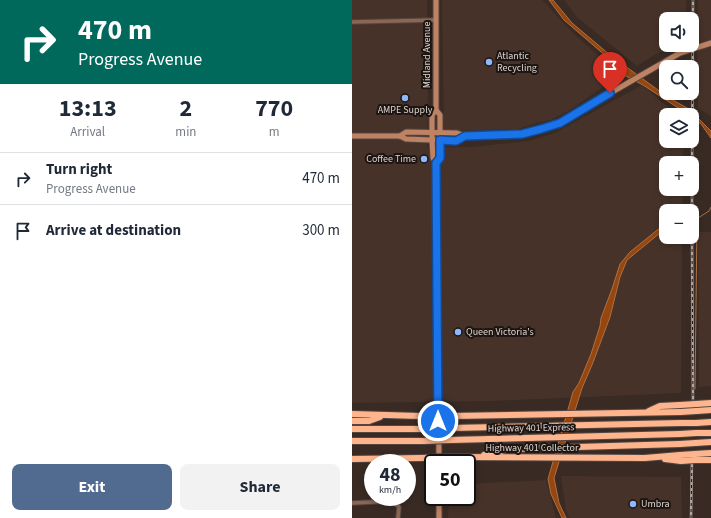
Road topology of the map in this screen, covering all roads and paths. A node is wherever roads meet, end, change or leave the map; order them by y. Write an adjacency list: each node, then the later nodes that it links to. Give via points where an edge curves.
1 (436, 0): 2 (main road, Midland Avenue)
2 (436, 20): 3 (street); 5 (main road, Midland Avenue)
3 (352, 22)
4 (711, 43): 10 (main road, via 680,53 560,123 522,134)
5 (436, 110): 6 (main road, Midland Avenue, via 432,115); 7 (main road, Midland Avenue, via 440,115)
6 (432, 132): 7 (main road); 9 (main road, via 406,132); 11 (main road, Midland Avenue)
7 (440, 132): 10 (main road); 12 (main road, Midland Avenue)
8 (352, 136): 9 (main road)
9 (400, 136): 11 (main road, via 406,139)
10 (465, 136): 12 (main road, via 456,141)
11 (432, 140): 12 (main road); 13 (main road, Midland Avenue, via 433,158)
12 (440, 140): 13 (main road, Midland Avenue, via 440,158)
13 (436, 163): 26 (main road, Midland Avenue)
14 (711, 403): 15 (highway, bridge)
15 (681, 408): 16 (highway, bridge); 18 (highway, bridge, via 645,412)
16 (711, 410)
17 (352, 414): 18 (highway)
18 (384, 416): 19 (highway, via 369,421)
19 (352, 421)
20 (711, 422): 21 (highway, Highway 401 Express, bridge)
21 (352, 430)
22 (711, 433): 23 (highway, Highway 401 Express, bridge)
23 (352, 441)
24 (711, 442): 27 (highway, bridge, via 508,449)
25 (711, 453): 29 (highway)
26 (438, 454)
27 (476, 457)
28 (476, 457): 29 (highway, Highway 401 Collector, bridge)
29 (695, 457): 32 (highway)
30 (424, 458): 31 (highway, Highway 401 Collector, bridge)
31 (352, 459)
32 (711, 460)
33 (352, 503): 35 (street, via 393,501 399,507)
34 (439, 506): 36 (main road)
35 (398, 518)
36 (439, 518)

